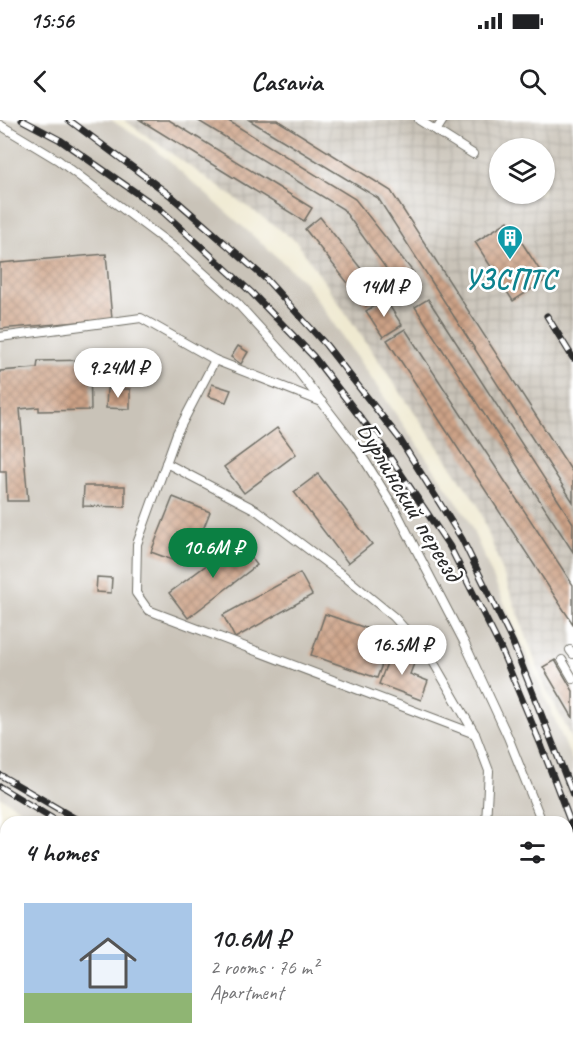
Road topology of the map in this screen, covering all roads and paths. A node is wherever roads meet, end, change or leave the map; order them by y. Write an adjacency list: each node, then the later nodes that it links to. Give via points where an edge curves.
1 (418, 120): 4 (lane)
2 (442, 120): 4 (lane)
3 (0, 125): 8 (lane, Бурлинский переезд, via 58,160 179,251 238,304)
4 (436, 131): 5 (lane)
5 (472, 154)
6 (0, 337): 7 (lane, via 141,318)
7 (215, 360): 8 (lane); 9 (lane)
8 (322, 403): 14 (lane, Бурлинский переезд, via 357,448 395,509 464,642)
9 (166, 463): 12 (lane, via 256,510 394,617 431,658); 12 (lane, via 137,544 136,593 148,610)
10 (562, 660): 11 (lane)
11 (573, 679)
12 (476, 734): 13 (lane, via 489,771)
13 (486, 816)
14 (540, 816)

